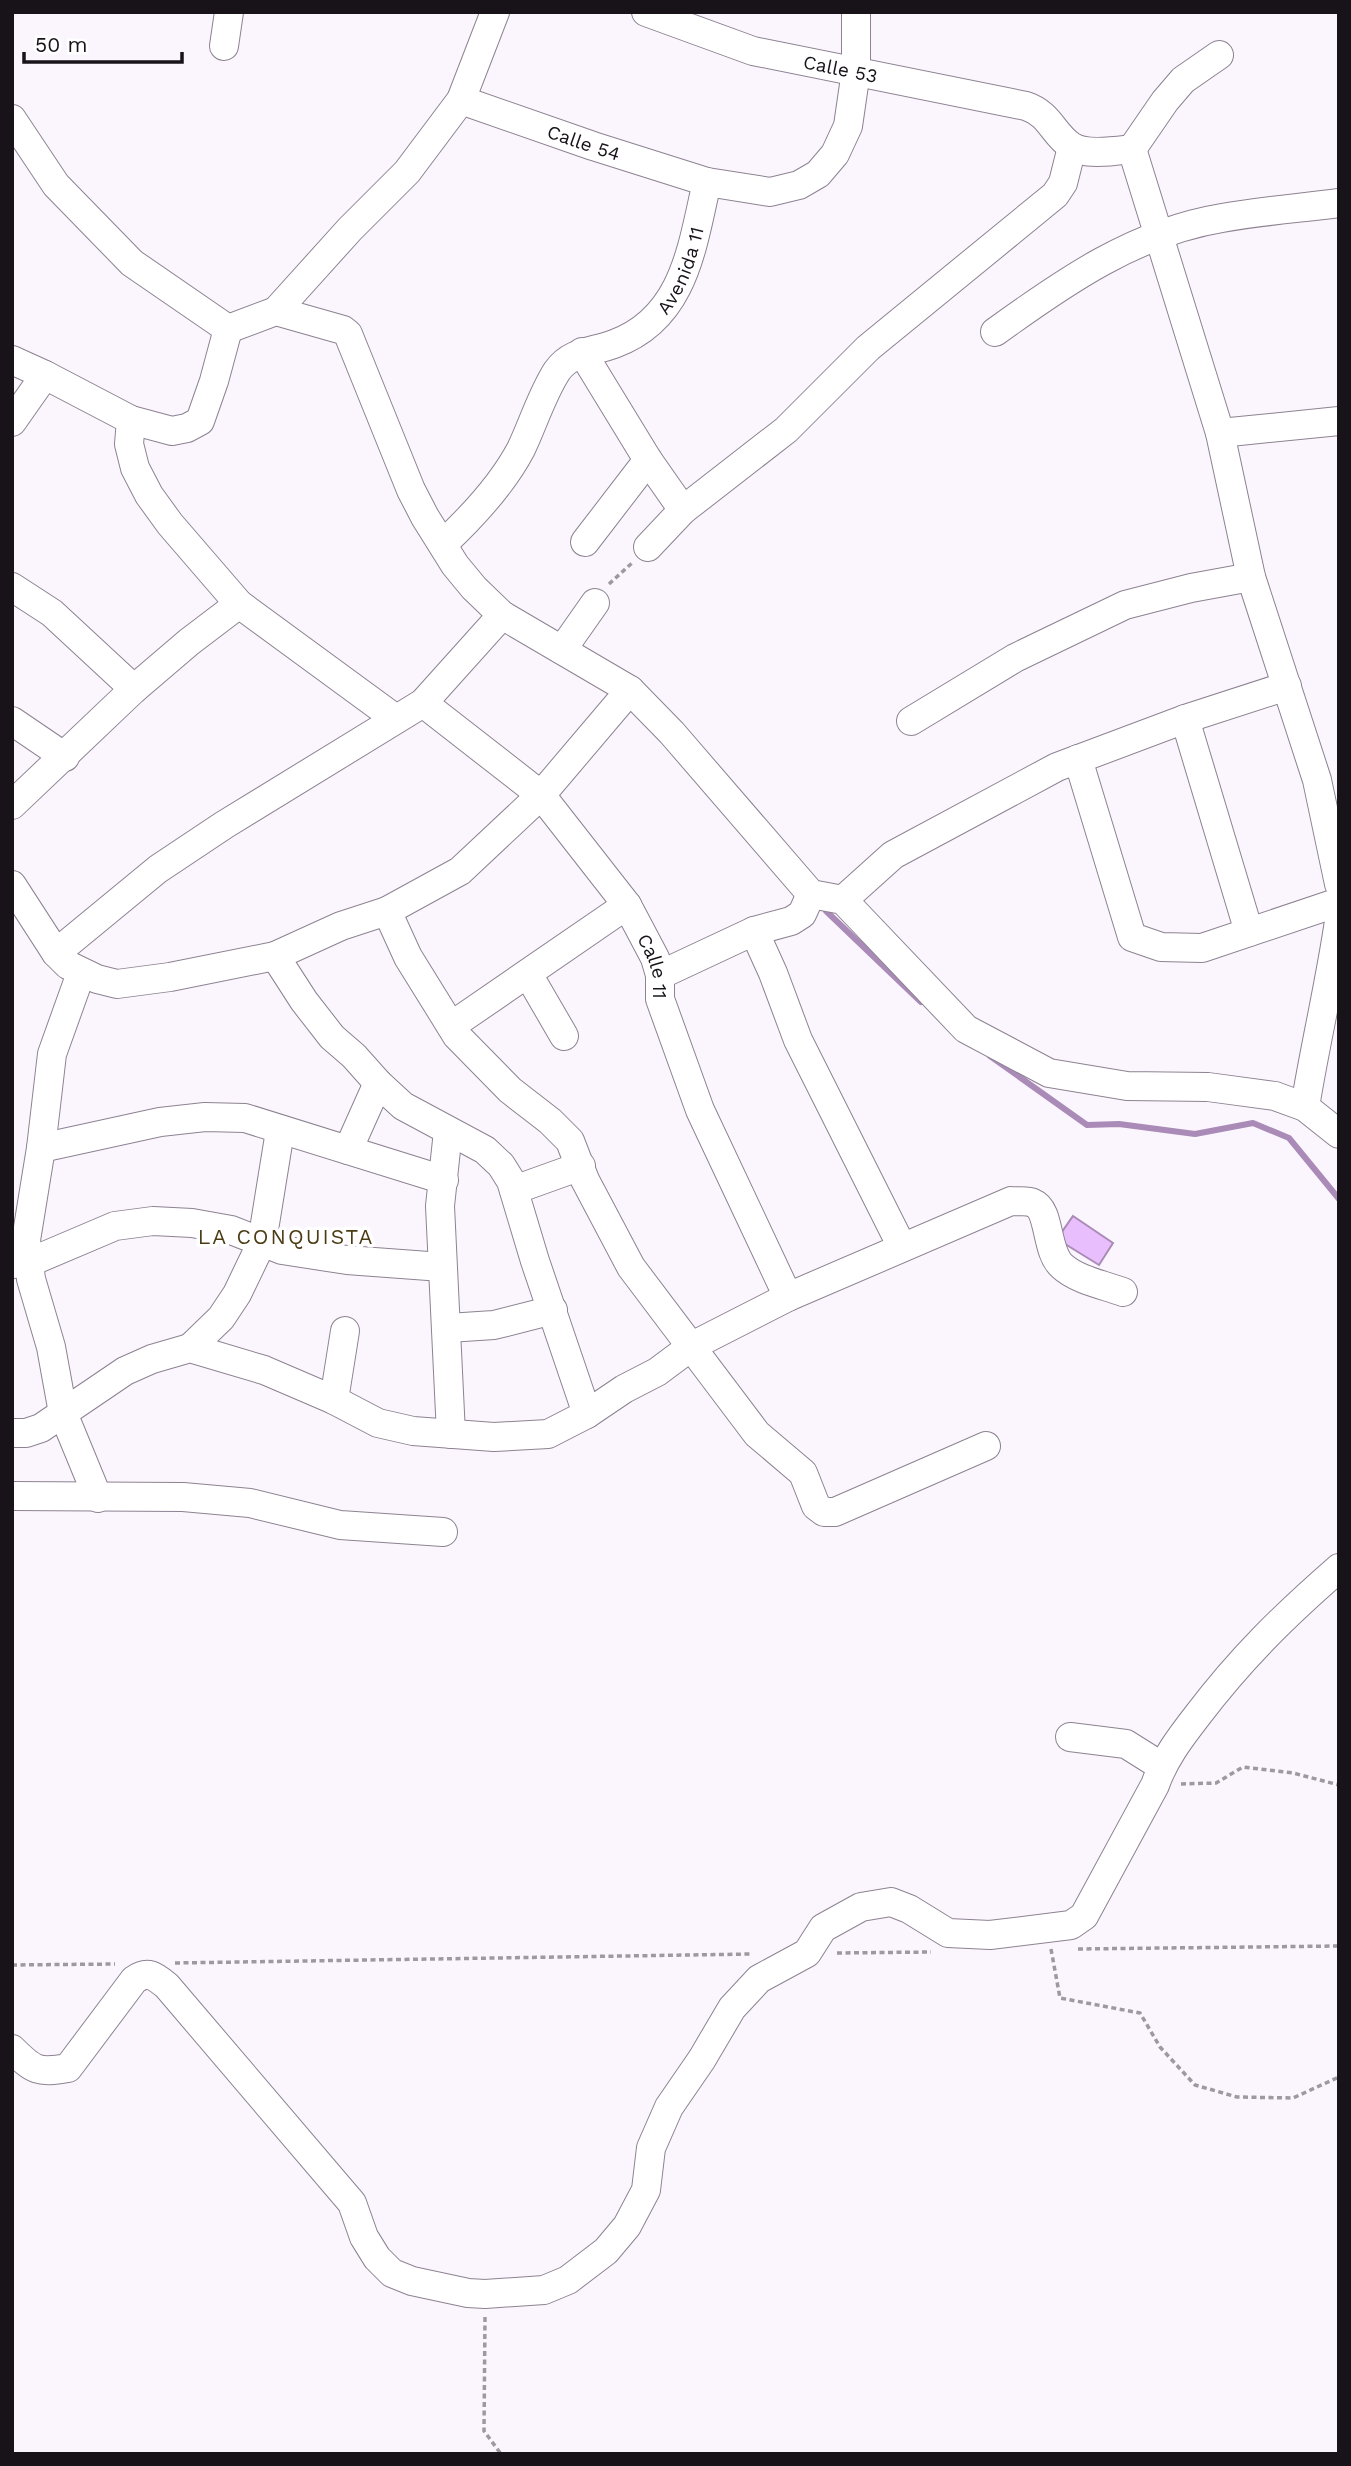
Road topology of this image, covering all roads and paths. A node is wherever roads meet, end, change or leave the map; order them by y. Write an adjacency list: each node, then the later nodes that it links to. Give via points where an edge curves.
1 (229, 12): 5 (street)
2 (495, 12): 8 (street)
3 (646, 12): 7 (street, Calle 53, via 753,51)
4 (856, 12): 7 (street)
5 (224, 46)
6 (1219, 55): 11 (street, via 1183,80)
7 (856, 71): 10 (street, Calle 53, via 1039,110); 12 (street, via 848,127 835,154 818,174 799,185 770,192)
8 (461, 100): 12 (street, Calle 54); 15 (street, via 407,172)
9 (12, 119): 16 (street, via 56,186 132,263)
10 (1072, 147): 11 (street, via 1086,151); 26 (street, via 1063,183 1055,195 868,348 786,430)
11 (1132, 149): 14 (street)
12 (708, 182): 18 (street, Avenida 11, via 686,271 660,313 636,335)
13 (1339, 203): 14 (street, via 1220,218)
14 (1158, 235): 17 (street, via 1096,263); 24 (street)
15 (275, 311): 16 (street); 28 (street, via 348,334 411,490)
16 (228, 330): 21 (street, via 200,421 172,431)
17 (995, 332)
18 (582, 352): 25 (street); 28 (street, Avenida 11, via 557,371 519,451 490,495)
19 (12, 360): 20 (street)
20 (45, 375): 21 (street); 23 (street)
21 (131, 420): 33 (street, via 135,468 149,495)
22 (1339, 421): 24 (street)
23 (12, 422)
24 (1220, 433): 30 (street)
25 (648, 460): 26 (street); 27 (street)
26 (683, 510): 29 (street)
27 (585, 542)
28 (443, 544): 34 (street, via 474,588)
29 (648, 547): 32 (path, via 611,580)
30 (1251, 576): 36 (street); 43 (street, via 1125,605 1014,658)
31 (12, 587): 37 (street, via 52,613)
32 (595, 603): 35 (street)
33 (239, 604): 37 (street); 40 (street)
34 (502, 615): 35 (street); 39 (street)
35 (562, 650): 38 (street)
36 (1287, 686): 41 (street); 48 (street, via 1317,780)
37 (134, 689): 44 (street)
38 (630, 690): 46 (street); 50 (street)
39 (423, 702): 40 (street); 46 (street, Calle 11)
40 (396, 719): 58 (street, via 158,869)
41 (1185, 719): 45 (street); 57 (street)
42 (12, 721): 44 (street)
43 (911, 721)
44 (65, 757): 47 (street)
45 (1078, 759): 51 (street, via 893,855); 57 (street, via 1132,936 1161,947 1202,948)
46 (541, 794): 53 (street, Calle 11); 54 (street, via 460,871)
47 (12, 805)
48 (1339, 884)
49 (12, 885): 58 (street)
50 (811, 894): 51 (street); 56 (street, via 802,914 791,922)
51 (843, 900): 66 (street, via 966,1029 1049,1073 1127,1086 1231,1089 1275,1096)
52 (1339, 902): 57 (street)
53 (627, 905): 61 (street); 62 (street, Calle 11)
54 (387, 911): 59 (street); 63 (street, via 408,957)
55 (1339, 921): 66 (street)
56 (754, 931): 62 (street); 76 (street, via 798,1040)
57 (1249, 932)
58 (56, 953): 60 (street)
59 (275, 956): 60 (street, via 117,984); 65 (street, via 332,1037)
60 (81, 973): 70 (street, via 52,1054)
61 (528, 974): 63 (street); 64 (street)
62 (660, 975): 80 (street, Calle 11, via 660,999 701,1110)
63 (451, 1026): 72 (street, via 510,1090 570,1141)
64 (564, 1036)
65 (378, 1083): 68 (street, via 403,1106); 71 (street)
66 (1305, 1107): 69 (street)
67 (280, 1130): 70 (street, via 245,1118 205,1117); 71 (street); 75 (street)
68 (448, 1131): 73 (street); 74 (street, via 485,1150 501,1165)
69 (1339, 1134)
70 (41, 1148): 77 (street)
71 (348, 1150): 73 (street)
72 (581, 1166): 74 (street); 84 (street, via 631,1267)
73 (443, 1180): 78 (street)
74 (514, 1190): 81 (street)
75 (262, 1241): 77 (street, via 231,1230 153,1221 115,1226); 78 (street, via 282,1250); 85 (street, via 221,1318)
76 (902, 1247): 79 (street, via 1000,1204 1033,1203 1044,1216 1051,1251 1061,1266); 80 (street)
77 (20, 1264): 87 (street, via 51,1347)
78 (442, 1267): 82 (street)
79 (1123, 1292)
80 (788, 1297): 84 (street)
81 (553, 1310): 82 (street, via 494,1325); 88 (street)
82 (448, 1328): 90 (street)
83 (345, 1331): 86 (street)
84 (692, 1346): 88 (street); 91 (street, via 757,1434 803,1473 816,1506 824,1512 835,1512)
85 (190, 1348): 86 (street, via 264,1370); 87 (street, via 125,1371)
86 (334, 1400): 90 (street, via 378,1423)
87 (63, 1412): 89 (street, via 41,1428); 93 (street)
88 (587, 1415): 90 (street, via 548,1434)
89 (12, 1433)
90 (451, 1434)
91 (986, 1446)
92 (12, 1496): 93 (street)
93 (99, 1497): 94 (street, via 250,1503 340,1525)
94 (443, 1532)
95 (1339, 1568): 97 (street, via 1280,1619 1229,1674)
96 (1070, 1737): 97 (street, via 1126,1744)
97 (1158, 1776): 98 (path, via 1216,1783 1243,1767); 99 (street, via 1084,1916 1071,1925)
98 (1339, 1785)
99 (1047, 1928): 103 (street, via 990,1935 948,1933 891,1902 861,1907 823,1928); 109 (path, via 1060,1998 1140,2013 1160,2047 1195,2085 1237,2097 1293,2098)
100 (1339, 1946): 101 (path)
101 (1079, 1950)
102 (943, 1951): 103 (path)
103 (807, 1953): 110 (street, via 759,1979 732,2008 669,2107 651,2148 646,2190 627,2226 606,2251 568,2280 544,2290)
104 (765, 1954): 106 (path)
105 (124, 1963): 107 (path)
106 (166, 1963)
107 (12, 1965)
108 (12, 2049): 110 (street, via 43,2072 68,2068 134,1980 152,1974 352,2203 377,2258 393,2273 412,2281)
109 (1339, 2077)
110 (485, 2294): 111 (path, via 484,2431)
111 (502, 2454)

